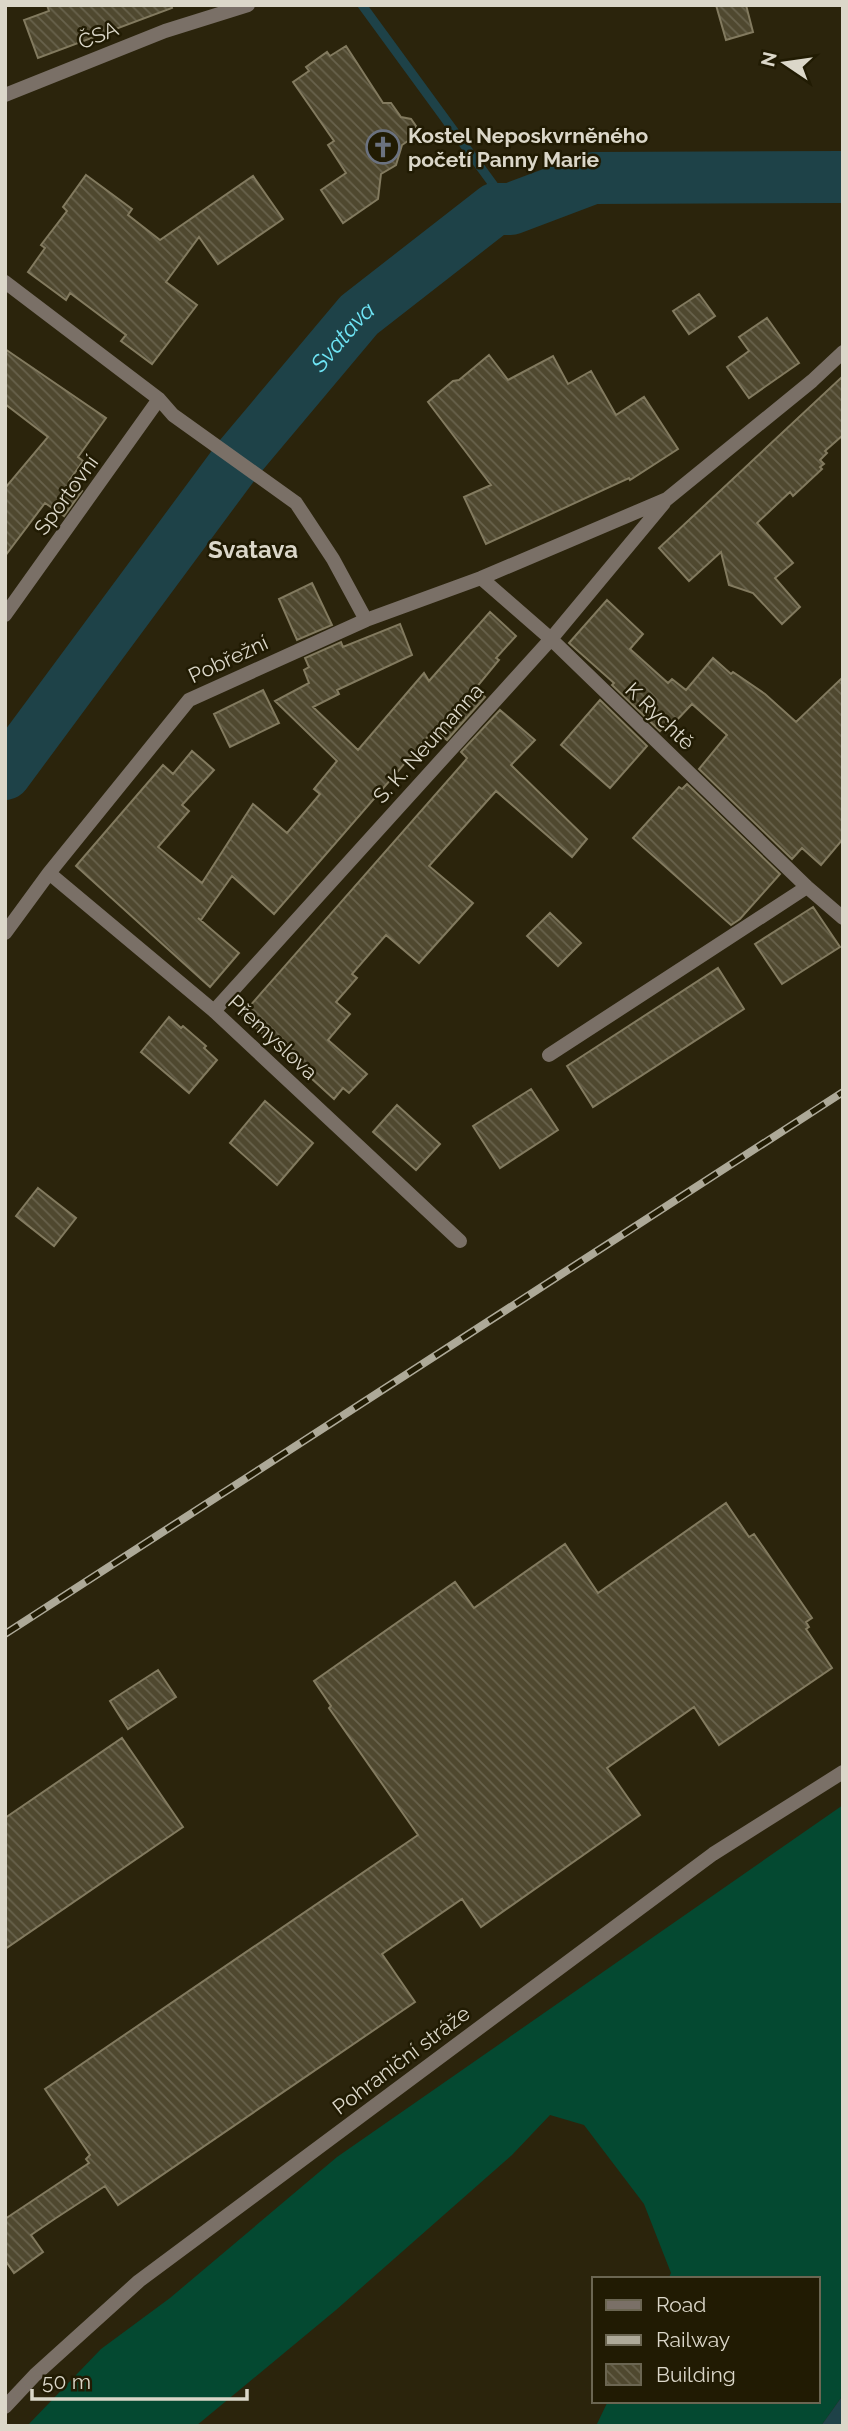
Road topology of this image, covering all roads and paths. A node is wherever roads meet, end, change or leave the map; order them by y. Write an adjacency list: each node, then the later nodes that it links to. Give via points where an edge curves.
1 (247, 5): 2 (street, ČSA, via 165,31)
2 (5, 95)
3 (5, 282): 5 (street)
4 (843, 352): 6 (street, S. K. Neumanna)
5 (159, 399): 8 (street, Sportovní); 9 (street, via 173,415 296,503)
6 (667, 499): 7 (street, S. K. Neumanna); 10 (street, S. K. Neumanna)
7 (481, 578): 9 (street, Pobřežní); 10 (street, K Rychtě)
8 (5, 615)
9 (366, 620): 11 (street, Pobřežní, via 189,700)
10 (551, 639): 12 (street, K Rychtě); 15 (street, S. K. Neumanna)
11 (48, 873): 14 (street, Pobřežní); 15 (street, Přemyslova)
12 (807, 887): 13 (street, K Rychtě); 16 (street)
13 (843, 918)
14 (5, 933)
15 (214, 1011): 17 (street, Přemyslova)
16 (549, 1055)
17 (460, 1241)
18 (843, 1772): 19 (street, Pohraniční stráže, via 713,1854 138,2281)
19 (5, 2407)

